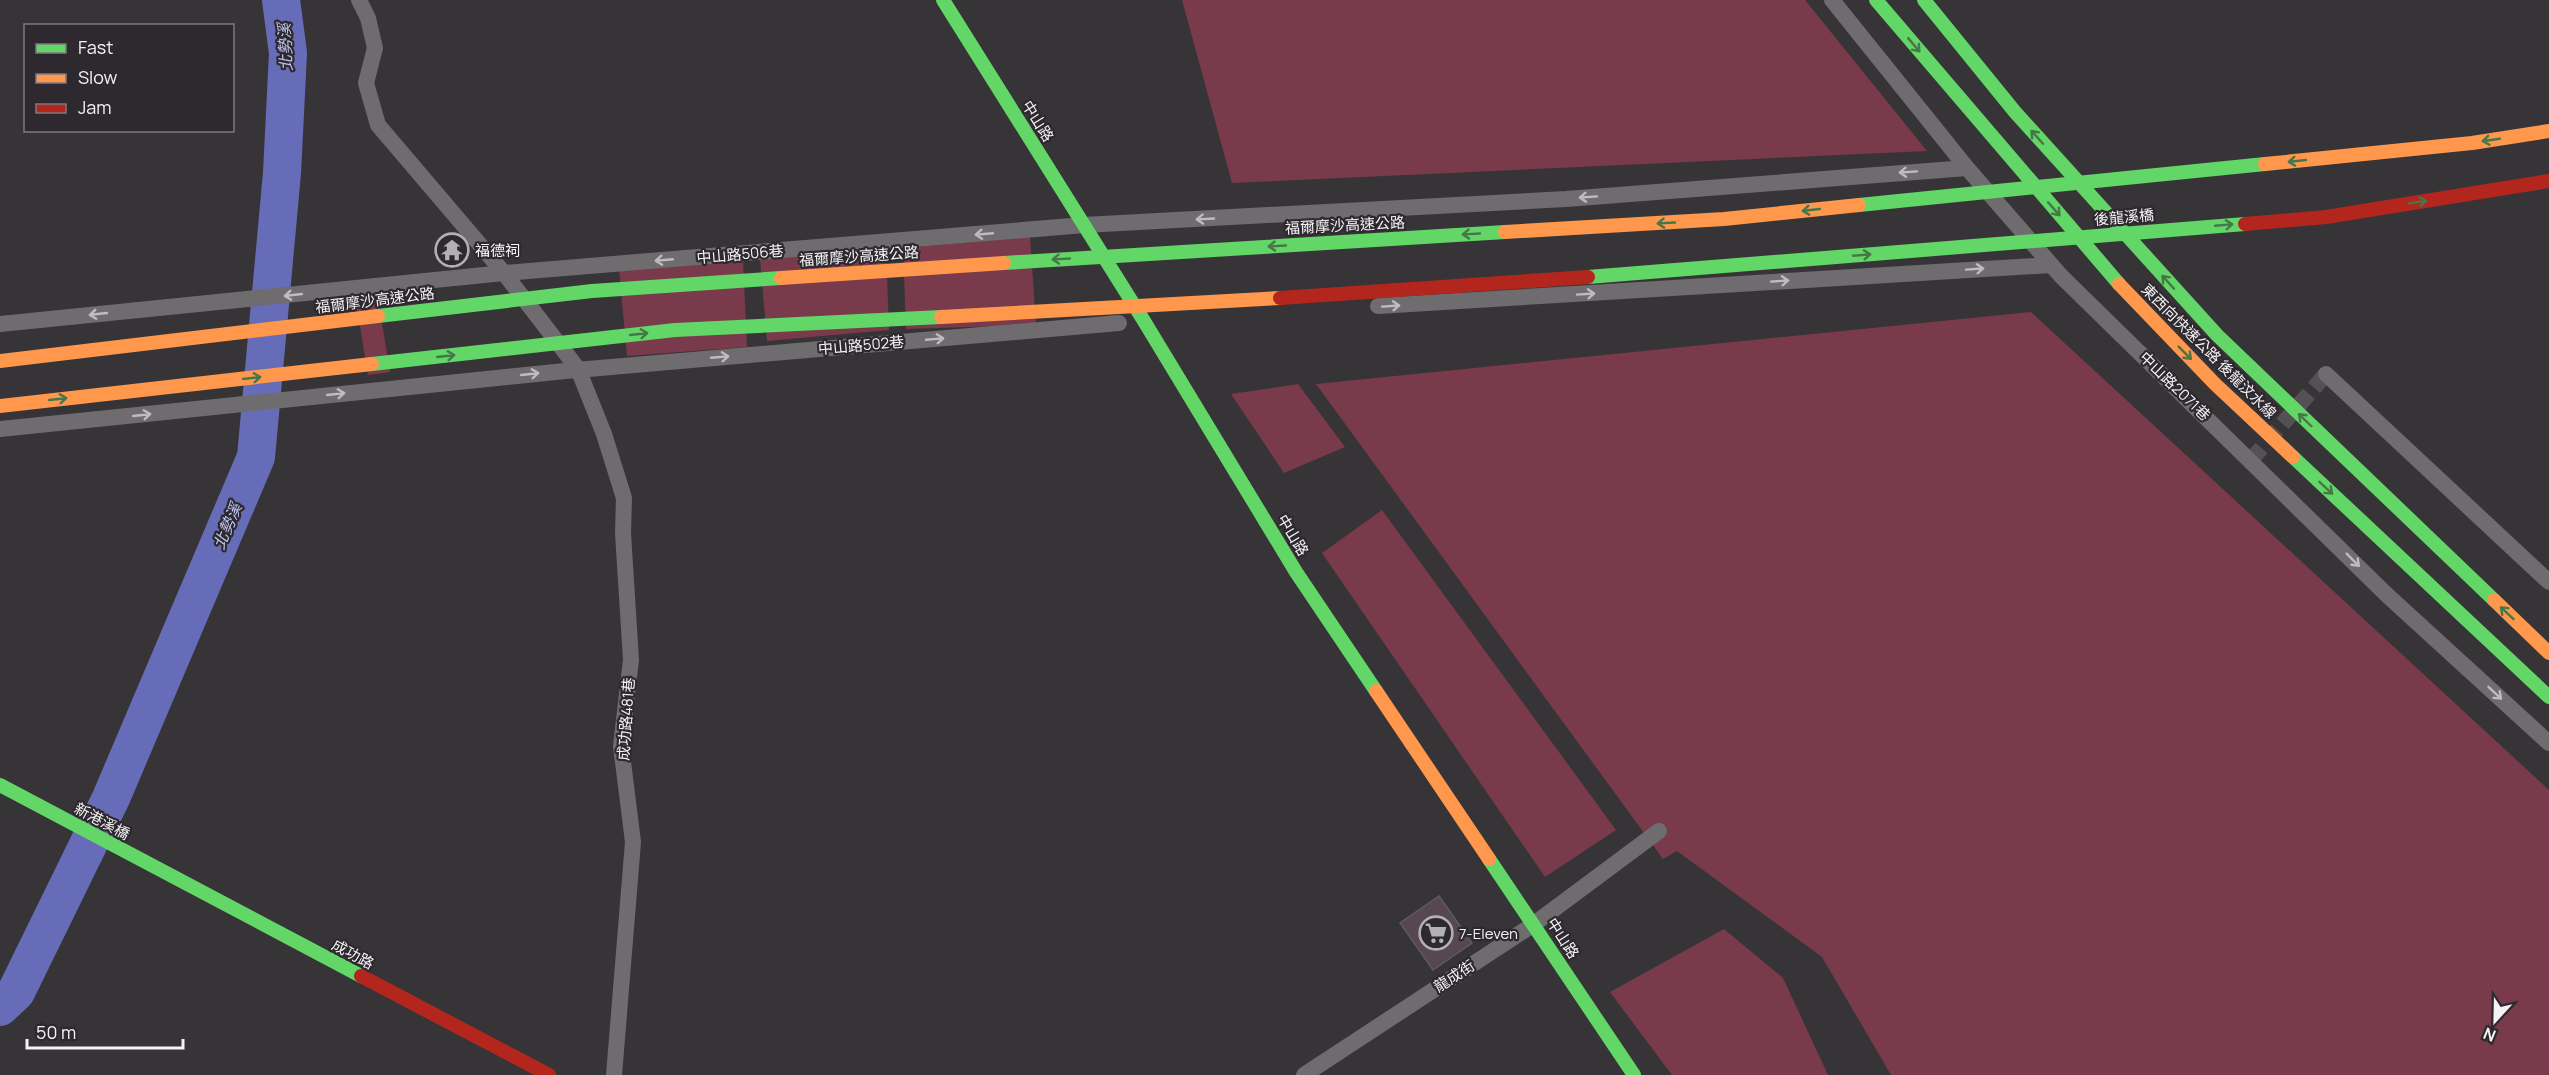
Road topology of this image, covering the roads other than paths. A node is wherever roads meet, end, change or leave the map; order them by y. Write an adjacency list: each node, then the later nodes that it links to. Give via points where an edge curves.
1 (359, 0): 11 (street, 成功路481巷, via 375,48 366,83 378,126)
2 (943, 0): 9 (main road, 中山路)
3 (1832, 0): 7 (street, 中山路2071巷)
4 (1876, 0): 21 (main road, 東西向快速公路 後龍汶水線, one-way to 21, via 2132,299 2215,384)
5 (1924, 0): 20 (main road, 東西向快速公路 後龍汶水線, one-way to 5, via 2217,335 2015,112)
6 (2549, 131): 14 (main road, 福爾摩沙高速公路, one-way to 14, via 2472,143 1724,219 592,291)
7 (1967, 168): 9 (street, 中山路506巷, one-way to 9, via 1566,199); 10 (street, 中山路2071巷)
8 (2549, 181): 17 (main road, 後龍溪橋, one-way to 8, via 675,330 1158,307 1700,269 2326,217)
9 (1084, 225): 11 (street, 中山路506巷, one-way to 11); 12 (main road, 中山路)
10 (2051, 265): 12 (street, 中山路502巷, one-way to 10); 22 (street, 中山路2071巷, one-way to 22, via 2387,594)
11 (504, 273): 13 (street, 中山路506巷, one-way to 13); 15 (street, 成功路481巷)
12 (1144, 321): 15 (street, 中山路502巷, one-way to 12); 26 (main road, 中山路, via 1296,572)
13 (2, 324)
14 (0, 361)
15 (571, 370): 18 (street, 中山路502巷, one-way to 15); 28 (street, 成功路481巷, via 604,434 624,498 631,660 621,746 633,842)
16 (2326, 374): 19 (street)
17 (0, 406)
18 (0, 429)
19 (2549, 582)
20 (2549, 653)
21 (2549, 697)
22 (2549, 743)
23 (0, 785): 25 (main road, 新港溪橋)
24 (1659, 831): 26 (street, 龍成街)
25 (142, 861): 27 (main road, 成功路)
26 (1534, 924): 29 (street, 龍成街); 30 (main road, 中山路)
27 (549, 1075)
28 (614, 1075)
29 (1304, 1075)
30 (1634, 1075)

